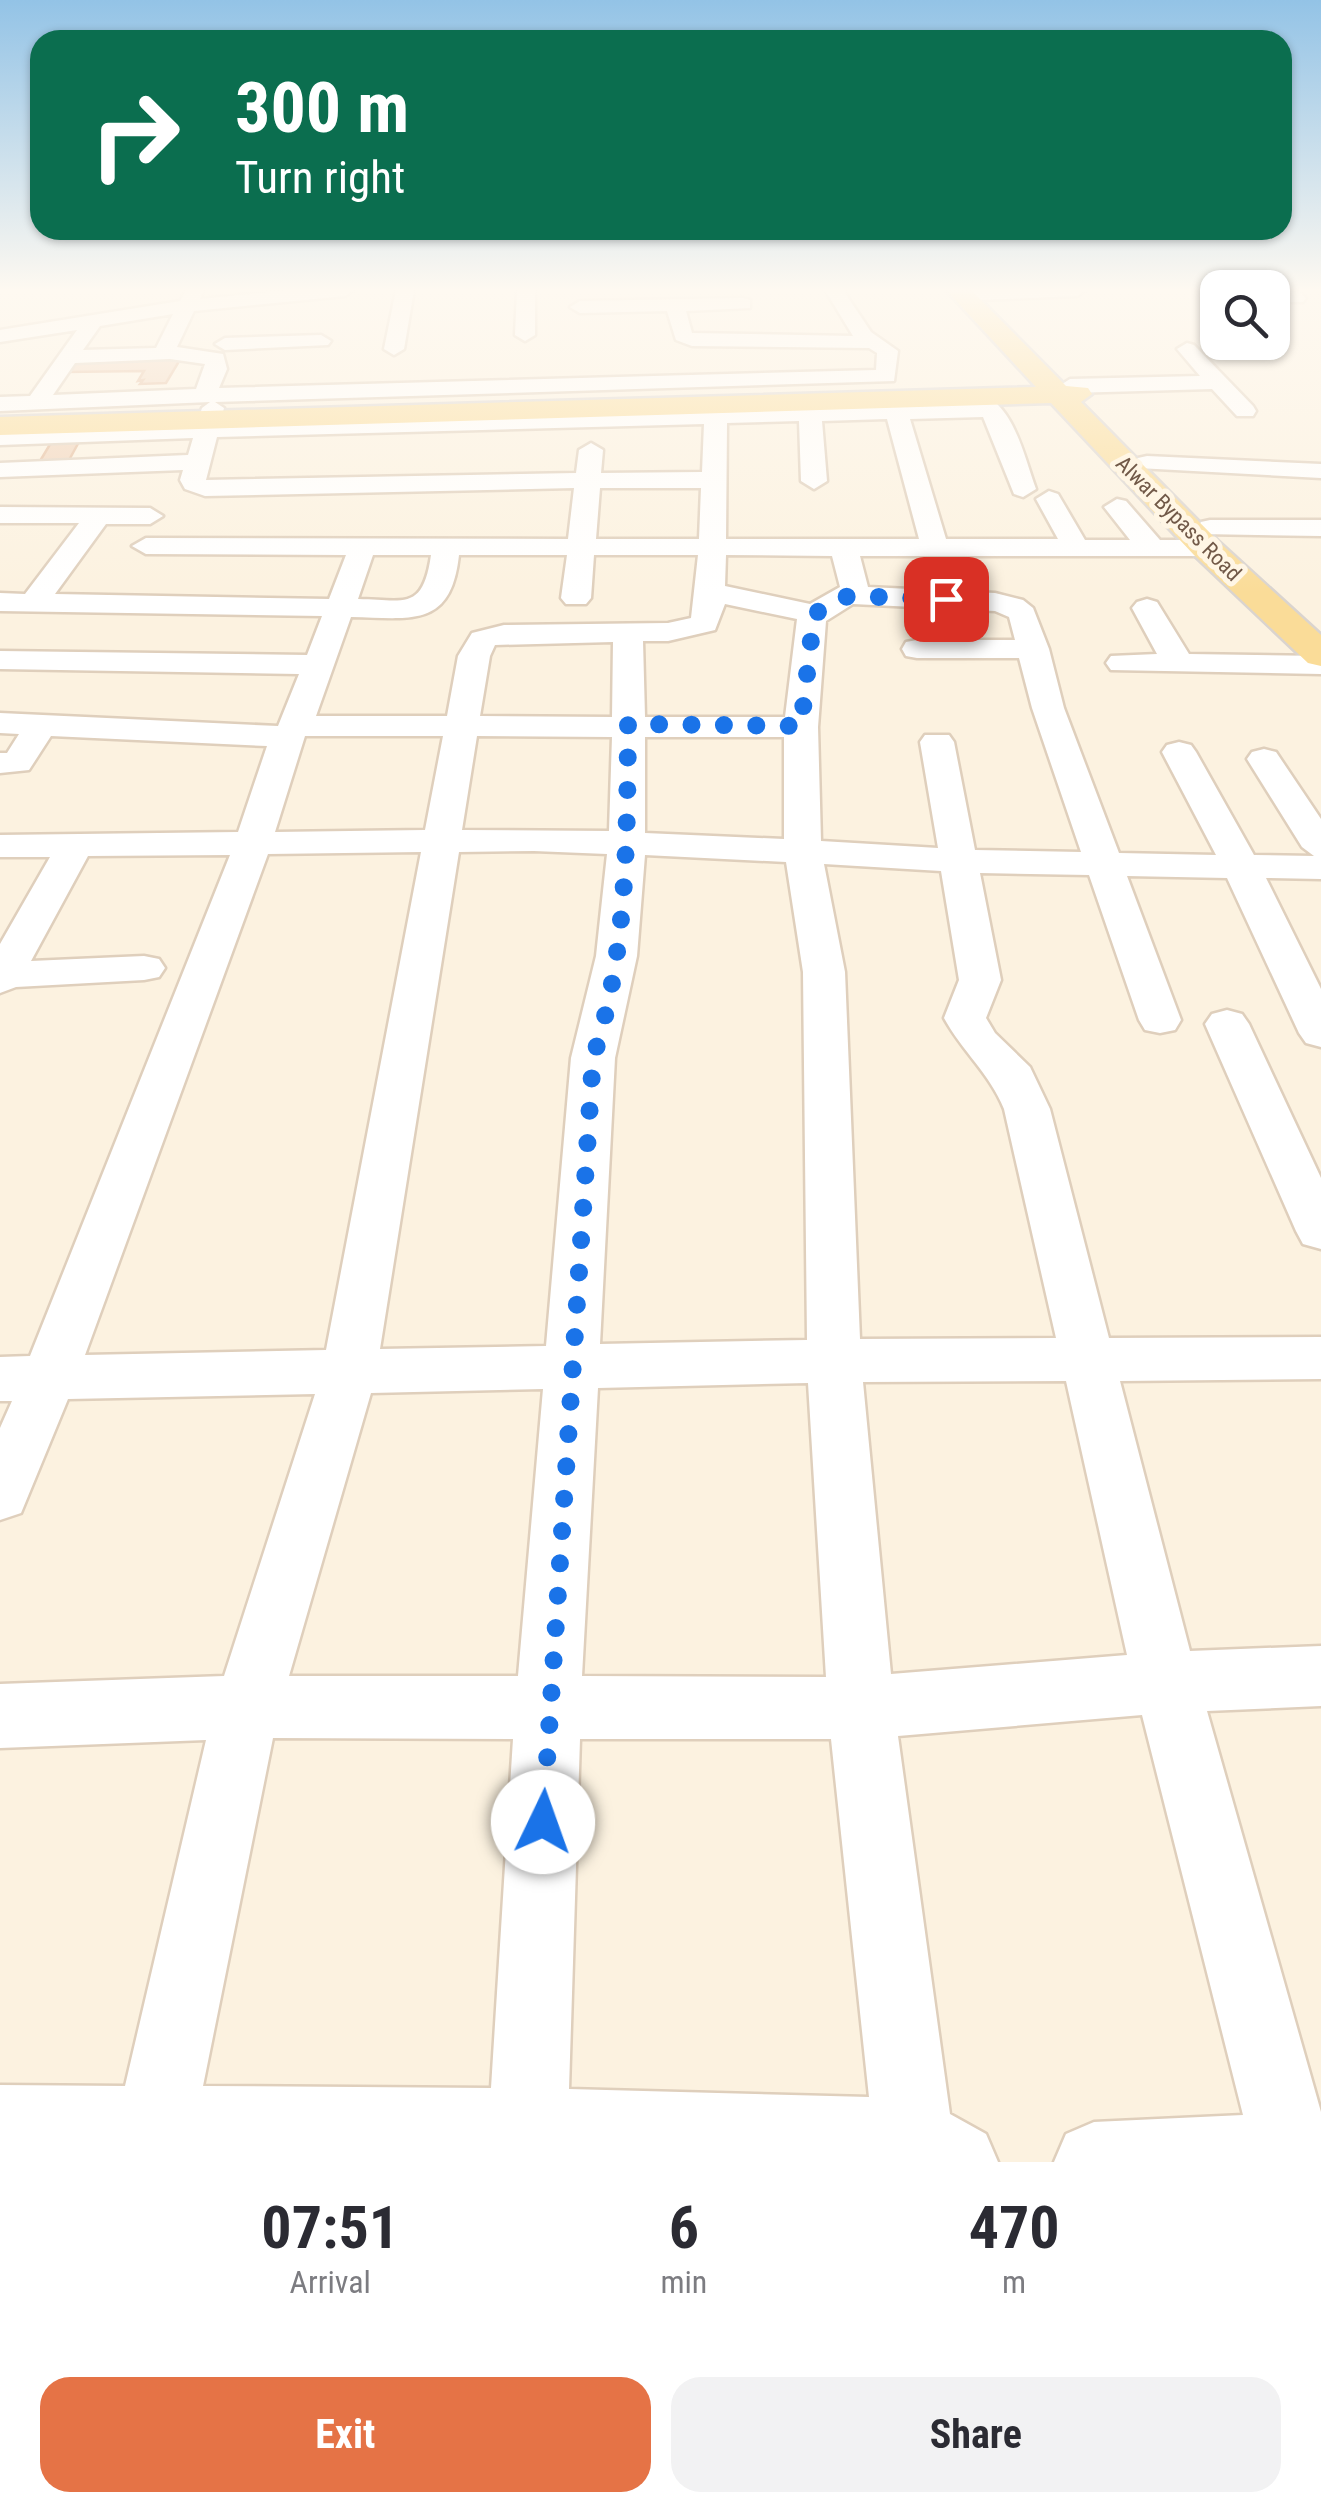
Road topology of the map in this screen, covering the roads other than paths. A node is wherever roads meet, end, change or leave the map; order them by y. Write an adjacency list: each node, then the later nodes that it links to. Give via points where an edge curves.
1 (43, 391): 17 (street)
2 (218, 391): 13 (street)
3 (360, 391): 8 (street)
4 (504, 391): 8 (street)
5 (1079, 391): 7 (street)
6 (1226, 391): 12 (street)
7 (1062, 392): 9 (main road); 22 (main road); 35 (main road, Alwar Bypass Road)
8 (356, 397): 11 (main road); 13 (main road)
9 (980, 399): 11 (main road); 14 (street); 41 (street)
10 (0, 404): 17 (street)
11 (594, 408): 16 (street); 18 (main road); 19 (street); 26 (street)
12 (1245, 411)
13 (209, 413): 17 (main road); 18 (main road); 21 (street)
14 (898, 413): 15 (street); 40 (street)
15 (810, 416): 16 (street); 28 (street)
16 (716, 417): 27 (street)
17 (16, 423): 20 (street)
18 (314, 447): 19 (street); 19 (street); 21 (street, via 198,487)
19 (419, 452): 26 (street)
20 (0, 462)
21 (198, 462): 24 (street)
22 (1147, 463): 23 (street); 35 (main road)
23 (1267, 468): 25 (street); 33 (street)
24 (0, 470)
25 (1321, 471)
26 (588, 480): 27 (street); 36 (street)
27 (714, 480): 39 (street)
28 (814, 481)
29 (1117, 507): 42 (street)
30 (0, 515): 31 (street)
31 (98, 516): 32 (street); 47 (street)
32 (150, 516)
33 (1321, 527): 35 (street)
34 (352, 536): 37 (street, via 217,535); 38 (street); 48 (street)
35 (1208, 538): 42 (street); 50 (main road); 54 (main road, Alwar Bypass Road)
36 (583, 544): 38 (street); 39 (street); 45 (street)
37 (146, 546)
38 (446, 546): 48 (street, via 428,605)
39 (712, 546): 43 (street); 44 (street)
40 (935, 546): 41 (street); 43 (street)
41 (1076, 548): 42 (street)
42 (1152, 548)
43 (836, 585): 44 (street); 53 (street, via 1006,604 1024,614); 64 (street)
44 (711, 592): 51 (street, via 707,618 698,628)
45 (576, 598)
46 (0, 602): 47 (street)
47 (34, 602): 48 (street)
48 (337, 606): 58 (street)
49 (1147, 608): 56 (street)
50 (1321, 630)
51 (628, 633): 62 (street); 63 (street, via 504,634 484,640 474,656)
52 (917, 649): 53 (street)
53 (1034, 649): 78 (street)
54 (1321, 655)
55 (1122, 663): 56 (street)
56 (1178, 663): 59 (street)
57 (2, 664): 58 (street)
58 (317, 665): 65 (street)
59 (1321, 665)
60 (0, 722): 61 (street)
61 (42, 724): 65 (street); 69 (street, via 17,763)
62 (628, 724): 63 (street); 64 (street); 71 (street)
63 (462, 725): 65 (street); 70 (street)
64 (801, 726): 76 (street)
65 (291, 731): 74 (street)
66 (937, 742): 77 (street)
67 (1178, 752): 79 (street)
68 (1264, 759): 75 (street)
69 (0, 764)
70 (439, 841): 71 (street); 74 (street); 92 (street)
71 (627, 842): 76 (street); 91 (street, via 608,1013 593,1058)
72 (75, 845): 73 (street); 74 (street); 83 (street)
73 (0, 846)
74 (252, 846): 93 (street)
75 (1321, 847)
76 (803, 852): 77 (street); 90 (street, via 824,972)
77 (960, 861): 78 (street); 88 (street, via 980,980 965,1018 1014,1077 1028,1108)
78 (1102, 866): 79 (street); 84 (street)
79 (1242, 868): 80 (street); 81 (street)
80 (1321, 868)
81 (1302, 958): 86 (street)
82 (144, 968): 83 (street)
83 (1, 977)
84 (1160, 1020)
85 (1227, 1024): 87 (street)
86 (1321, 1034)
87 (1321, 1232)
88 (1090, 1358): 89 (street); 90 (street); 96 (street)
89 (1321, 1358)
90 (834, 1362): 91 (street); 99 (street)
91 (572, 1366): 92 (street); 98 (street)
92 (350, 1373): 93 (street); 97 (street)
93 (24, 1379): 94 (street)
94 (0, 1495)
95 (1321, 1676): 96 (street)
96 (1166, 1682): 99 (street); 105 (street)
97 (247, 1707): 98 (street); 100 (street); 102 (street)
98 (548, 1708): 99 (street); 103 (street)
99 (861, 1708): 104 (street)
100 (0, 1716)
101 (0, 2124): 102 (street)
102 (152, 2144): 103 (street)
103 (528, 2145): 104 (street)
104 (929, 2154)
105 (1293, 2158): 106 (street)
106 (1094, 2162)

